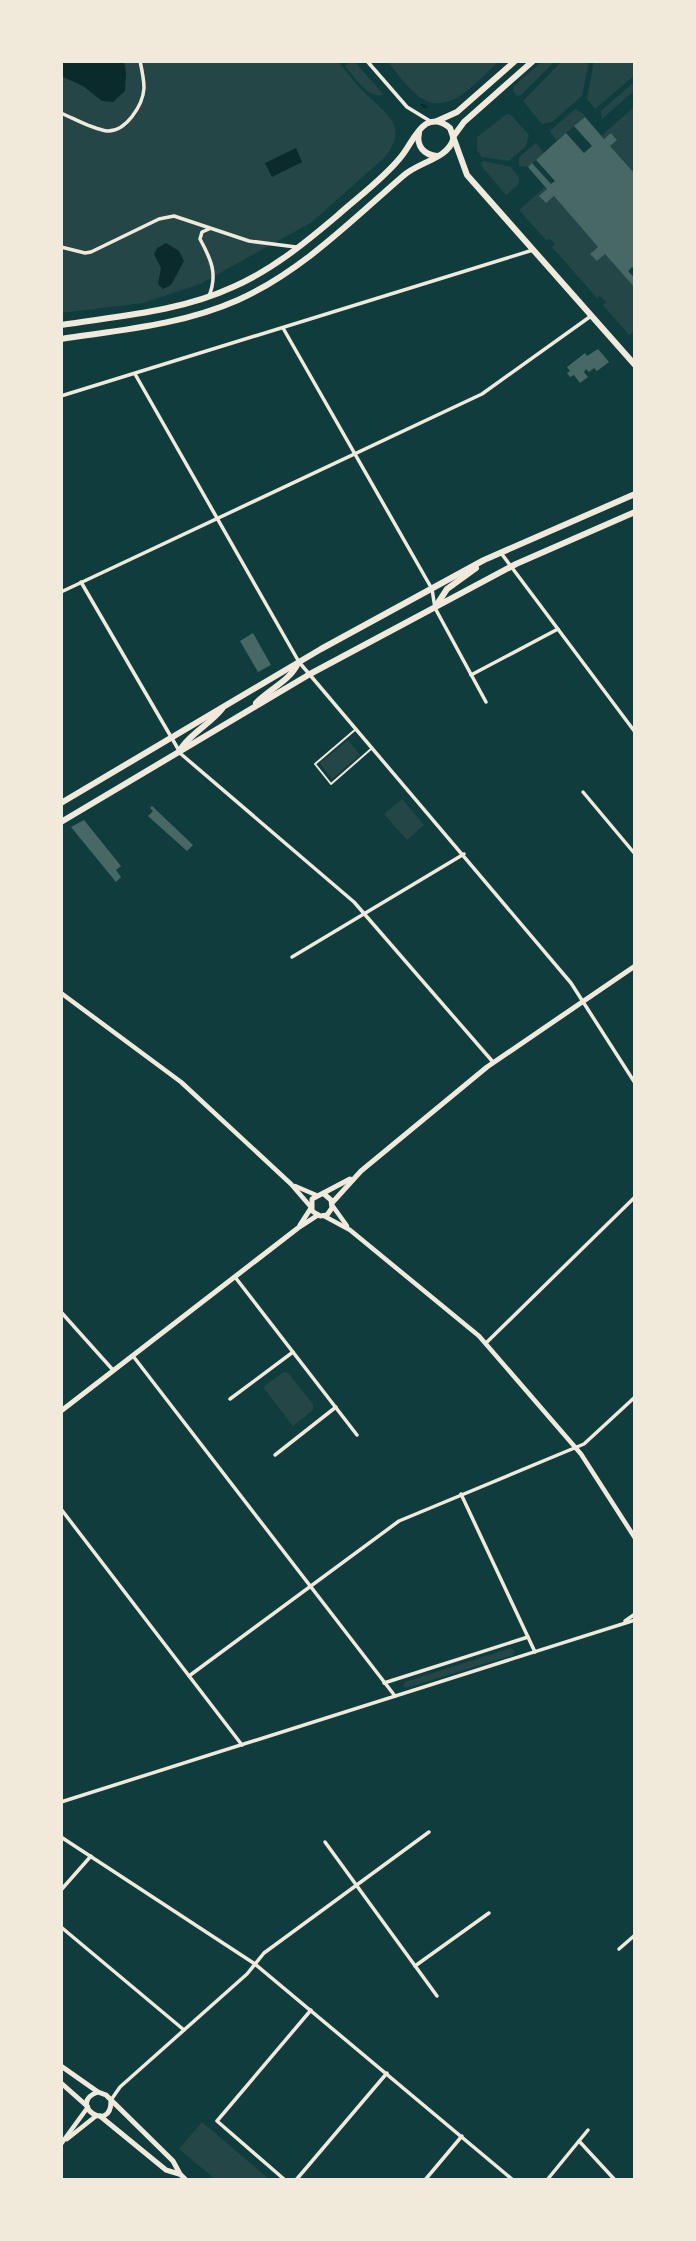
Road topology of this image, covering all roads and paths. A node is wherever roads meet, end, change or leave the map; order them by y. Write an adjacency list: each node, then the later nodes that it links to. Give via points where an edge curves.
1 (140, 61): 5 (street, via 142,99 117,129 102,130)
2 (367, 61): 6 (street, via 407,107)
3 (515, 61): 6 (main road, via 457,112)
4 (533, 61): 8 (main road, via 464,122)
5 (61, 113)
6 (434, 121): 7 (main road); 8 (main road, via 445,124)
7 (419, 131): 9 (main road, via 421,149); 12 (main road, via 398,160)
8 (453, 139): 9 (main road, via 448,151); 13 (main road, via 467,175)
9 (437, 156): 18 (main road, via 412,168 303,260 250,294 180,319)
10 (211, 228): 11 (street, via 182,217 167,217 91,252); 12 (street, via 249,241); 14 (street, via 202,232 200,239 213,268)
11 (61, 247)
12 (298, 247): 14 (main road, via 263,272)
13 (533, 250): 15 (main road); 17 (street)
14 (209, 297): 16 (main road, via 155,311)
15 (592, 316): 19 (main road); 22 (street, via 482,394)
16 (61, 325)
17 (283, 328): 20 (street); 22 (street)
18 (61, 339)
19 (635, 365)
20 (135, 374): 21 (street); 25 (street)
21 (61, 396)
22 (355, 454): 25 (street); 30 (street)
23 (635, 494): 26 (main road)
24 (635, 512): 28 (main road)
25 (217, 518): 29 (street); 34 (street)
26 (501, 553): 27 (main road); 28 (street)
27 (484, 560): 30 (main road); 32 (main road, via 447,589)
28 (511, 566): 32 (main road); 33 (street)
29 (81, 582): 31 (street); 42 (street)
30 (432, 589): 32 (street); 34 (main road)
31 (61, 592)
32 (435, 608): 35 (main road); 36 (street)
33 (558, 629): 36 (street); 41 (street)
34 (299, 662): 35 (street); 38 (main road); 39 (main road, via 289,677)
35 (310, 674): 39 (main road); 40 (street)
36 (471, 675): 37 (street)
37 (486, 702)
38 (226, 705): 42 (main road); 44 (main road)
39 (251, 709): 44 (main road)
40 (356, 729): 43 (street); 43 (lane, via 315,764 331,783)
41 (635, 732)
42 (171, 738): 44 (street); 46 (main road)
43 (373, 748): 48 (street)
44 (179, 751): 47 (main road); 50 (street)
45 (583, 792): 49 (street)
46 (61, 803)
47 (61, 822)
48 (464, 854): 50 (street); 54 (street)
49 (635, 855)
50 (364, 914): 51 (street); 55 (street)
51 (292, 957)
52 (635, 966): 54 (main road)
53 (61, 993): 58 (street, via 181,1082)
54 (583, 1002): 55 (main road); 56 (street)
55 (493, 1063): 57 (main road)
56 (635, 1083)
57 (361, 1171): 59 (main road); 61 (main road)
58 (291, 1184): 59 (street); 62 (street)
59 (320, 1195): 61 (main road); 62 (main road, via 312,1199)
60 (635, 1197): 68 (street)
61 (332, 1204): 63 (main road, via 329,1213); 65 (street)
62 (311, 1207): 63 (main road); 64 (main road)
63 (321, 1215): 64 (main road); 65 (street)
64 (298, 1228): 66 (main road)
65 (350, 1230): 68 (street)
66 (235, 1277): 69 (street); 70 (main road)
67 (61, 1312): 71 (street)
68 (486, 1343): 77 (street)
69 (293, 1352): 73 (street); 74 (street)
70 (133, 1356): 71 (main road); 82 (street)
71 (114, 1371): 75 (main road)
72 (635, 1397): 77 (street)
73 (230, 1399)
74 (336, 1407): 76 (street); 78 (street)
75 (61, 1411)
76 (358, 1435)
77 (575, 1448): 79 (street); 81 (street)
78 (275, 1455)
79 (461, 1494): 82 (street, via 399,1521); 84 (street)
80 (61, 1509): 86 (street)
81 (635, 1538)
82 (310, 1587): 86 (street); 87 (street)
83 (635, 1617): 85 (street)
84 (528, 1637): 85 (street); 87 (street)
85 (535, 1652): 88 (street)
86 (189, 1676): 89 (street)
87 (384, 1683): 88 (street)
88 (395, 1696): 89 (street)
89 (242, 1745): 90 (street)
90 (63, 1803)
91 (429, 1832): 95 (street)
92 (61, 1837): 94 (street)
93 (324, 1842): 95 (street)
94 (90, 1856): 96 (street); 101 (street)
95 (356, 1886): 101 (street); 102 (street)
96 (61, 1890)
97 (489, 1913): 102 (street)
98 (61, 1927): 105 (street)
99 (635, 1935): 100 (street)
100 (619, 1949)
101 (255, 1964): 104 (street); 105 (street)
102 (415, 1966): 103 (street)
103 (437, 1996)
104 (311, 2010): 107 (street); 120 (street, via 217,2121)
105 (184, 2030): 109 (street)
106 (61, 2066): 110 (main road)
107 (387, 2073): 116 (street); 121 (street)
108 (61, 2082): 113 (main road)
109 (120, 2087): 111 (street); 112 (street)
110 (98, 2092): 111 (main road); 113 (main road, via 89,2097)
111 (106, 2094): 112 (main road)
112 (111, 2101): 114 (main road, via 110,2110); 118 (main road, via 173,2161)
113 (87, 2107): 114 (main road); 114 (street, via 61,2144)
114 (98, 2116): 118 (main road, via 166,2170)
115 (588, 2130): 117 (street)
116 (462, 2136): 122 (street); 123 (street)
117 (579, 2141): 124 (street); 125 (street)
118 (180, 2175): 119 (main road)
119 (186, 2180)
120 (285, 2180)
121 (296, 2180)
122 (425, 2180)
123 (513, 2180)
124 (547, 2180)
125 (615, 2180)

